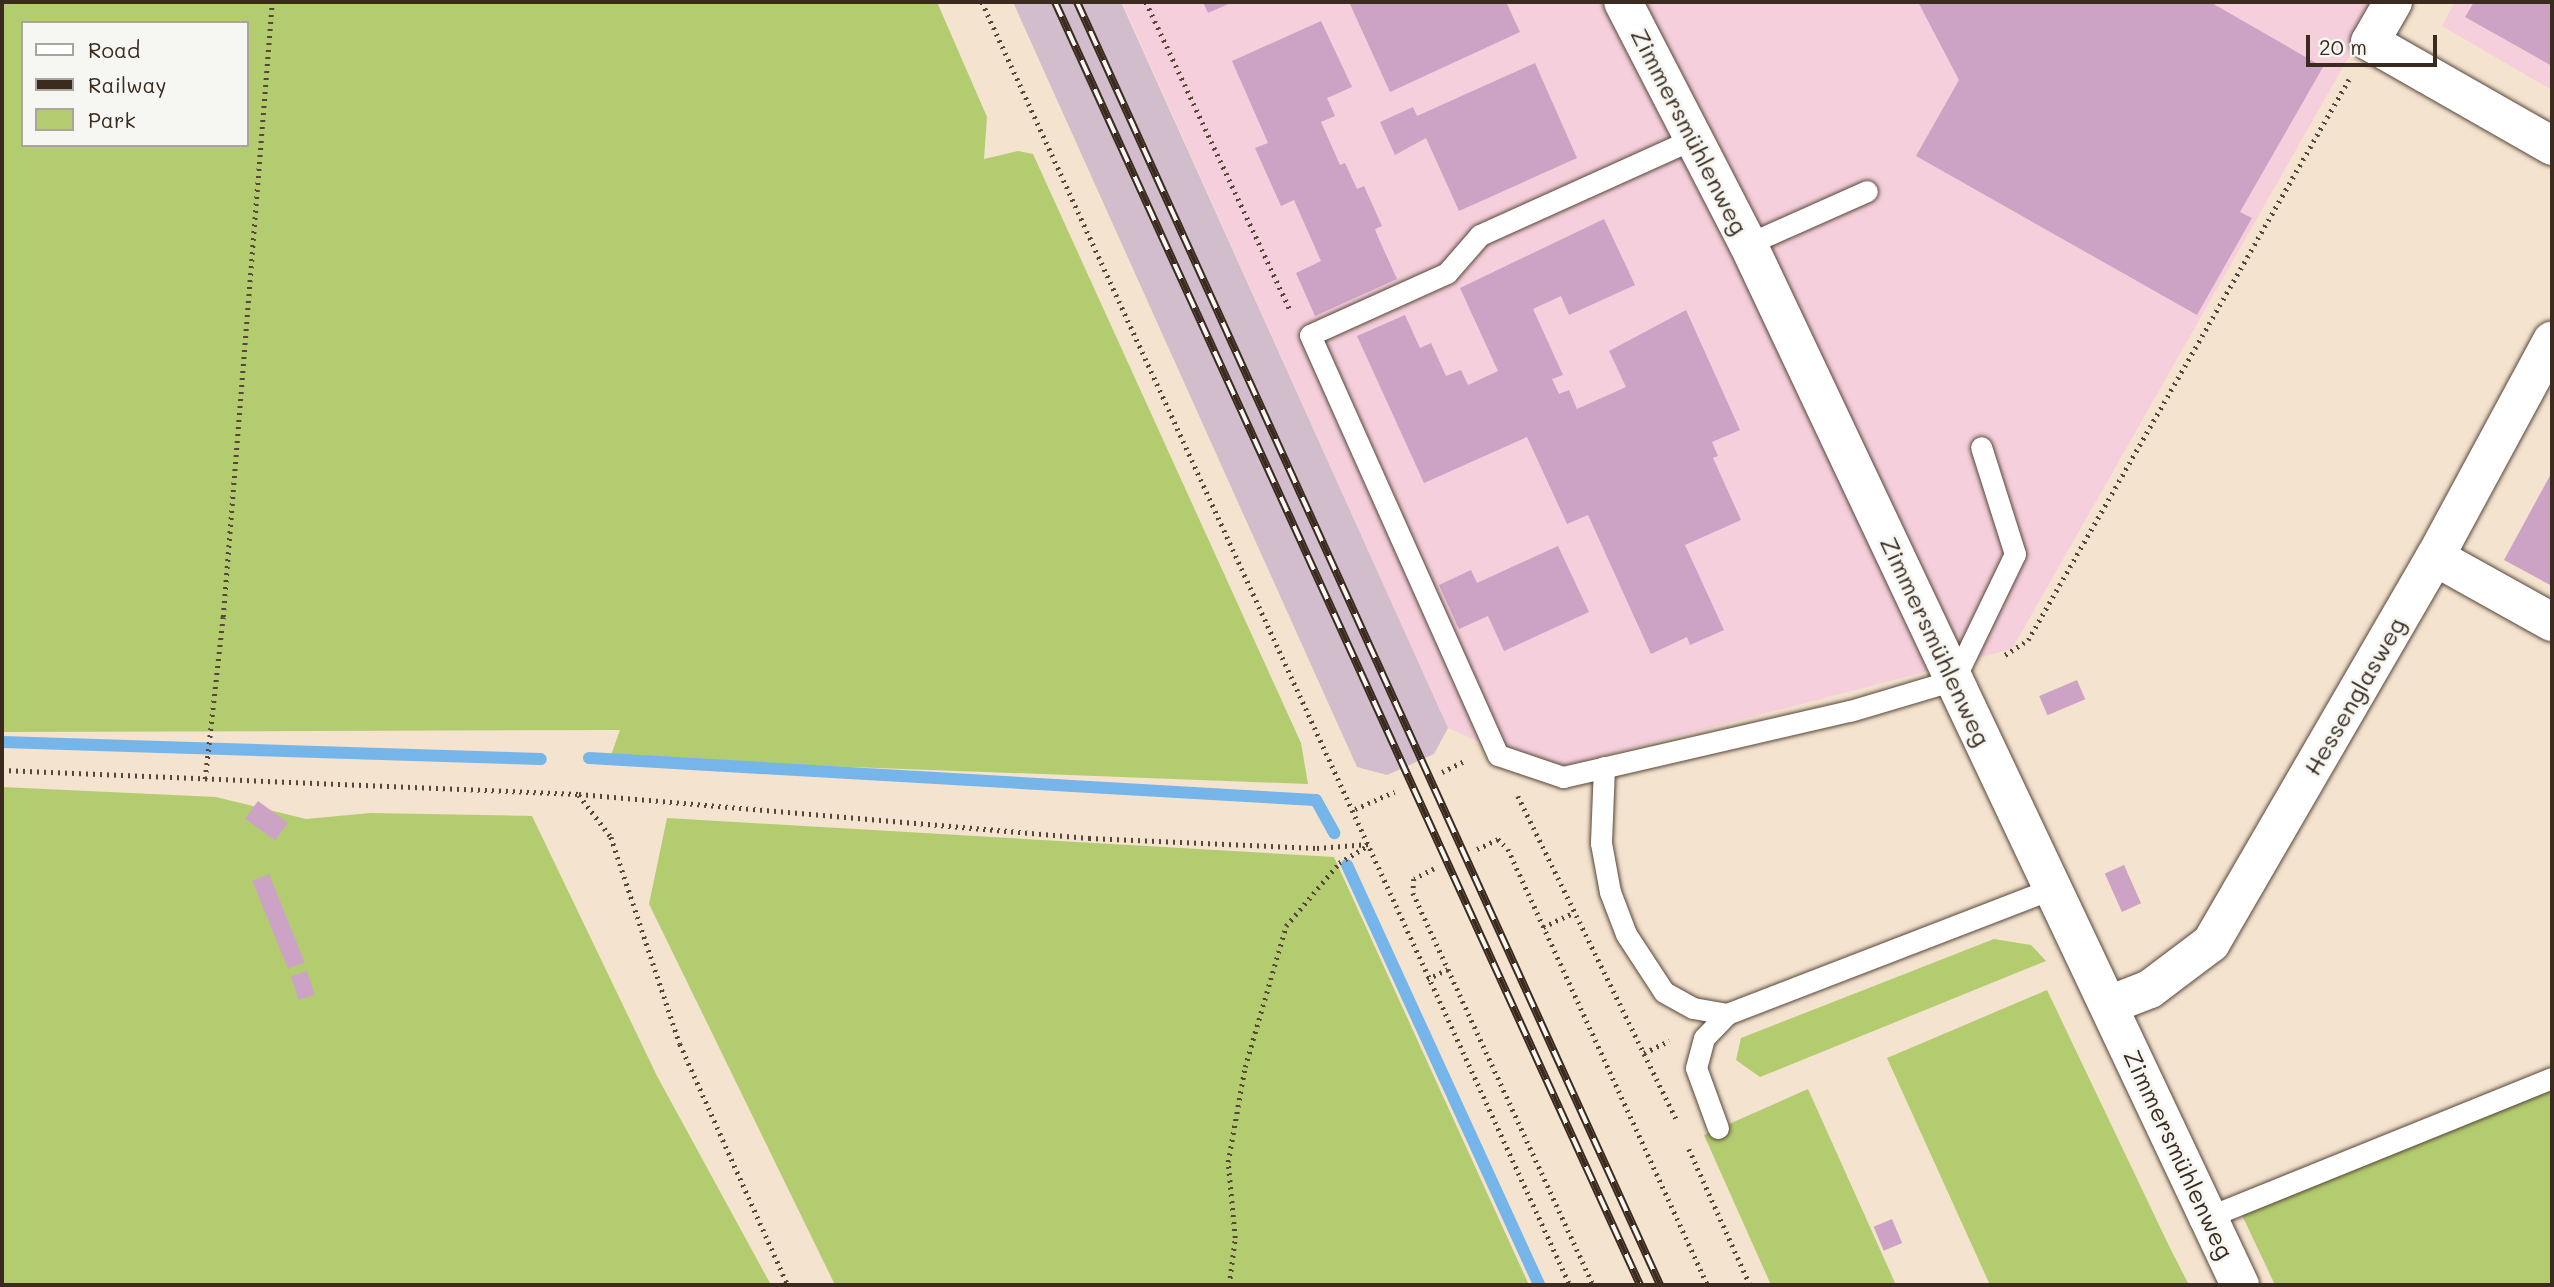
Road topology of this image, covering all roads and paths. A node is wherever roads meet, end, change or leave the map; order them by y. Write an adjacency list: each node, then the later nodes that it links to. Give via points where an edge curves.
1 (272, 2): 22 (path, via 223,617)
2 (982, 2): 25 (path)
3 (1146, 2): 11 (path, via 1300,329)
4 (1623, 2): 7 (street, Zimmersmühlenweg)
5 (2393, 2): 6 (street)
6 (2370, 42): 8 (street); 16 (path, via 2028,640 1994,663)
7 (1695, 138): 10 (street, Zimmersmühlenweg); 11 (lane, via 1480,235 1447,273)
8 (2552, 146)
9 (1867, 191): 10 (lane)
10 (1748, 244): 16 (street, Zimmersmühlenweg)
11 (1310, 335): 17 (lane)
12 (2552, 341): 14 (street, Hessenglasweg)
13 (1981, 447): 16 (lane, via 2014,554)
14 (2435, 557): 15 (street); 34 (street, Hessenglasweg, via 2211,943 2150,989)
15 (2552, 622)
16 (1954, 680): 19 (lane, via 1850,711); 29 (street, Zimmersmühlenweg)
17 (1498, 755): 19 (lane, via 1563,777); 30 (path)
18 (1465, 761): 21 (path)
19 (1604, 767): 35 (lane, via 1601,843 1610,892 1626,934 1664,992 1693,1008)
20 (2, 770): 22 (path)
21 (1442, 772)
22 (205, 779): 24 (path)
23 (1394, 792): 25 (path)
24 (579, 794): 26 (path, via 1089,838 1317,848); 41 (path, via 611,837 680,1044)
25 (1354, 809): 26 (path)
26 (1369, 844): 33 (path); 42 (path, via 1339,863 1286,926 1245,1067 1228,1162 1235,1238)
27 (1477, 849): 31 (path, via 1498,839 1508,849)
28 (1434, 869): 32 (path, via 1414,879 1413,893)
29 (2056, 887): 34 (street, Zimmersmühlenweg); 35 (lane)
30 (1573, 913): 31 (path); 37 (path)
31 (1543, 927): 45 (path)
32 (1448, 968): 33 (path); 44 (path)
33 (1427, 979): 43 (path)
34 (2109, 1005): 40 (street, Zimmersmühlenweg)
35 (1727, 1014): 38 (lane, via 1704,1038 1696,1068)
36 (2552, 1078): 40 (lane)
37 (1678, 1124)
38 (1718, 1128)
39 (1684, 1136): 46 (path)
40 (2208, 1217): 47 (street, Zimmersmühlenweg)
41 (788, 1285)
42 (1229, 1285)
43 (1570, 1285)
44 (1593, 1285)
45 (1708, 1285)
46 (1750, 1285)
47 (2240, 1285)

